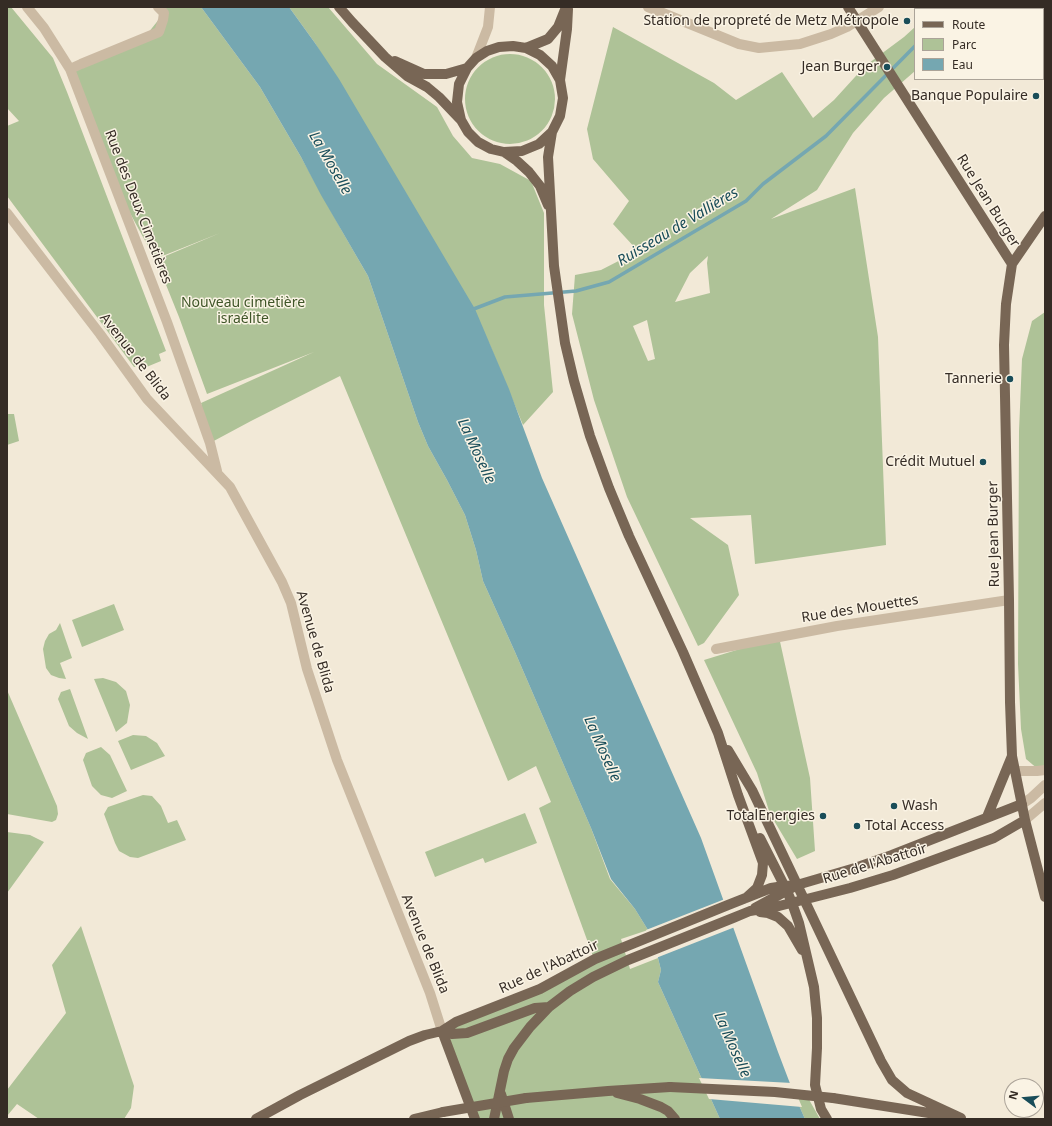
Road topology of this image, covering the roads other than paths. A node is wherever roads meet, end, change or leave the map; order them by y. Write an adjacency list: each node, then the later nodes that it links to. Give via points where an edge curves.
1 (27, 7): 14 (street, Rue des Deux Cimetières, via 44,28)
2 (158, 7): 14 (street, via 164,13 159,32)
3 (339, 7): 11 (main road)
4 (490, 7): 12 (street, via 488,27)
5 (568, 7): 10 (main road, via 558,27 548,39); 15 (main road)
6 (648, 7): 9 (street, via 739,44 759,48 800,44 831,34)
7 (848, 7): 9 (main road, Rue Jean Burger)
8 (879, 7): 9 (street)
9 (857, 21): 22 (main road, Rue Jean Burger)
10 (526, 48): 12 (main road, via 500,47); 15 (main road, via 540,55 552,66)
11 (385, 57): 13 (main road, via 424,74 446,74); 16 (main road, via 406,76 427,87)
12 (476, 58): 13 (main road)
13 (467, 68): 16 (main road, via 459,84 456,102)
14 (70, 69): 23 (street, Rue des Deux Cimetières, via 167,322 210,443)
15 (560, 80): 17 (main road, via 563,98 560,116)
16 (461, 120): 18 (main road, via 478,142)
17 (552, 132): 18 (main road, via 533,147 522,151); 20 (main road, via 548,157)
18 (504, 152): 20 (main road, via 529,172 540,186)
19 (7, 213): 23 (street, Avenue de Blida, via 147,399)
20 (552, 214): 26 (main road, via 554,266 565,343 590,436 629,536)
21 (1045, 216): 22 (main road)
22 (1012, 264): 24 (main road, Rue Jean Burger, via 1006,304 1004,345)
23 (217, 473): 45 (street, Avenue de Blida, via 230,488 291,603 307,670 337,760 433,999)
24 (1009, 600): 25 (street, Rue des Mouettes, via 837,626); 27 (main road, Rue Jean Burger)
25 (716, 649)
26 (718, 733): 31 (main road); 36 (main road, via 752,790)
27 (1012, 756): 29 (main road, Rue Jean Burger); 34 (main road)
28 (1045, 770): 29 (street)
29 (1016, 771): 33 (main road, Rue Jean Burger)
30 (1045, 784): 33 (street)
31 (738, 795): 37 (main road); 39 (main road, via 763,863 757,888)
32 (1045, 803): 35 (street)
33 (1022, 804): 34 (main road, Rue de l'Abattoir); 35 (main road, Rue Jean Burger)
34 (987, 817): 36 (main road, Rue de l'Abattoir, via 855,868)
35 (1025, 820): 38 (main road, Rue Jean Burger); 40 (main road, Rue de l'Abattoir, via 994,838 893,875)
36 (797, 885): 37 (main road, Rue de l'Abattoir); 40 (main road)
37 (786, 888): 39 (main road, Rue de l'Abattoir, via 771,888); 41 (main road); 42 (main road, Rue de l'Abattoir)
38 (1045, 897)
39 (746, 898): 45 (main road, Rue de l'Abattoir, via 595,959 540,989 456,1022)
40 (804, 900): 41 (main road, Rue de l'Abattoir); 48 (main road, via 892,1080 907,1093)
41 (792, 903): 42 (main road, Rue de l'Abattoir); 43 (main road)
42 (750, 911): 43 (main road, via 778,917 788,926); 44 (main road, Rue de l'Abattoir, via 592,977)
43 (807, 957): 55 (main road, via 814,987 817,1018 815,1085 821,1109)
44 (549, 1007): 45 (main road, via 535,1008 467,1033 452,1034); 46 (main road, Rue de l'Abattoir, via 514,1048)
45 (442, 1031): 49 (main road, via 409,1041); 51 (main road, Avenue de Blida)
46 (499, 1088): 52 (main road, Rue de l'Abattoir); 53 (main road)
47 (608, 1091): 48 (main road, bridge, via 670,1087 775,1092); 50 (main road, bridge, via 526,1098); 54 (main road, via 661,1107)
48 (964, 1118)
49 (256, 1119)
50 (414, 1119)
51 (475, 1119)
52 (494, 1119)
53 (509, 1119)
54 (675, 1119)
55 (827, 1119)

